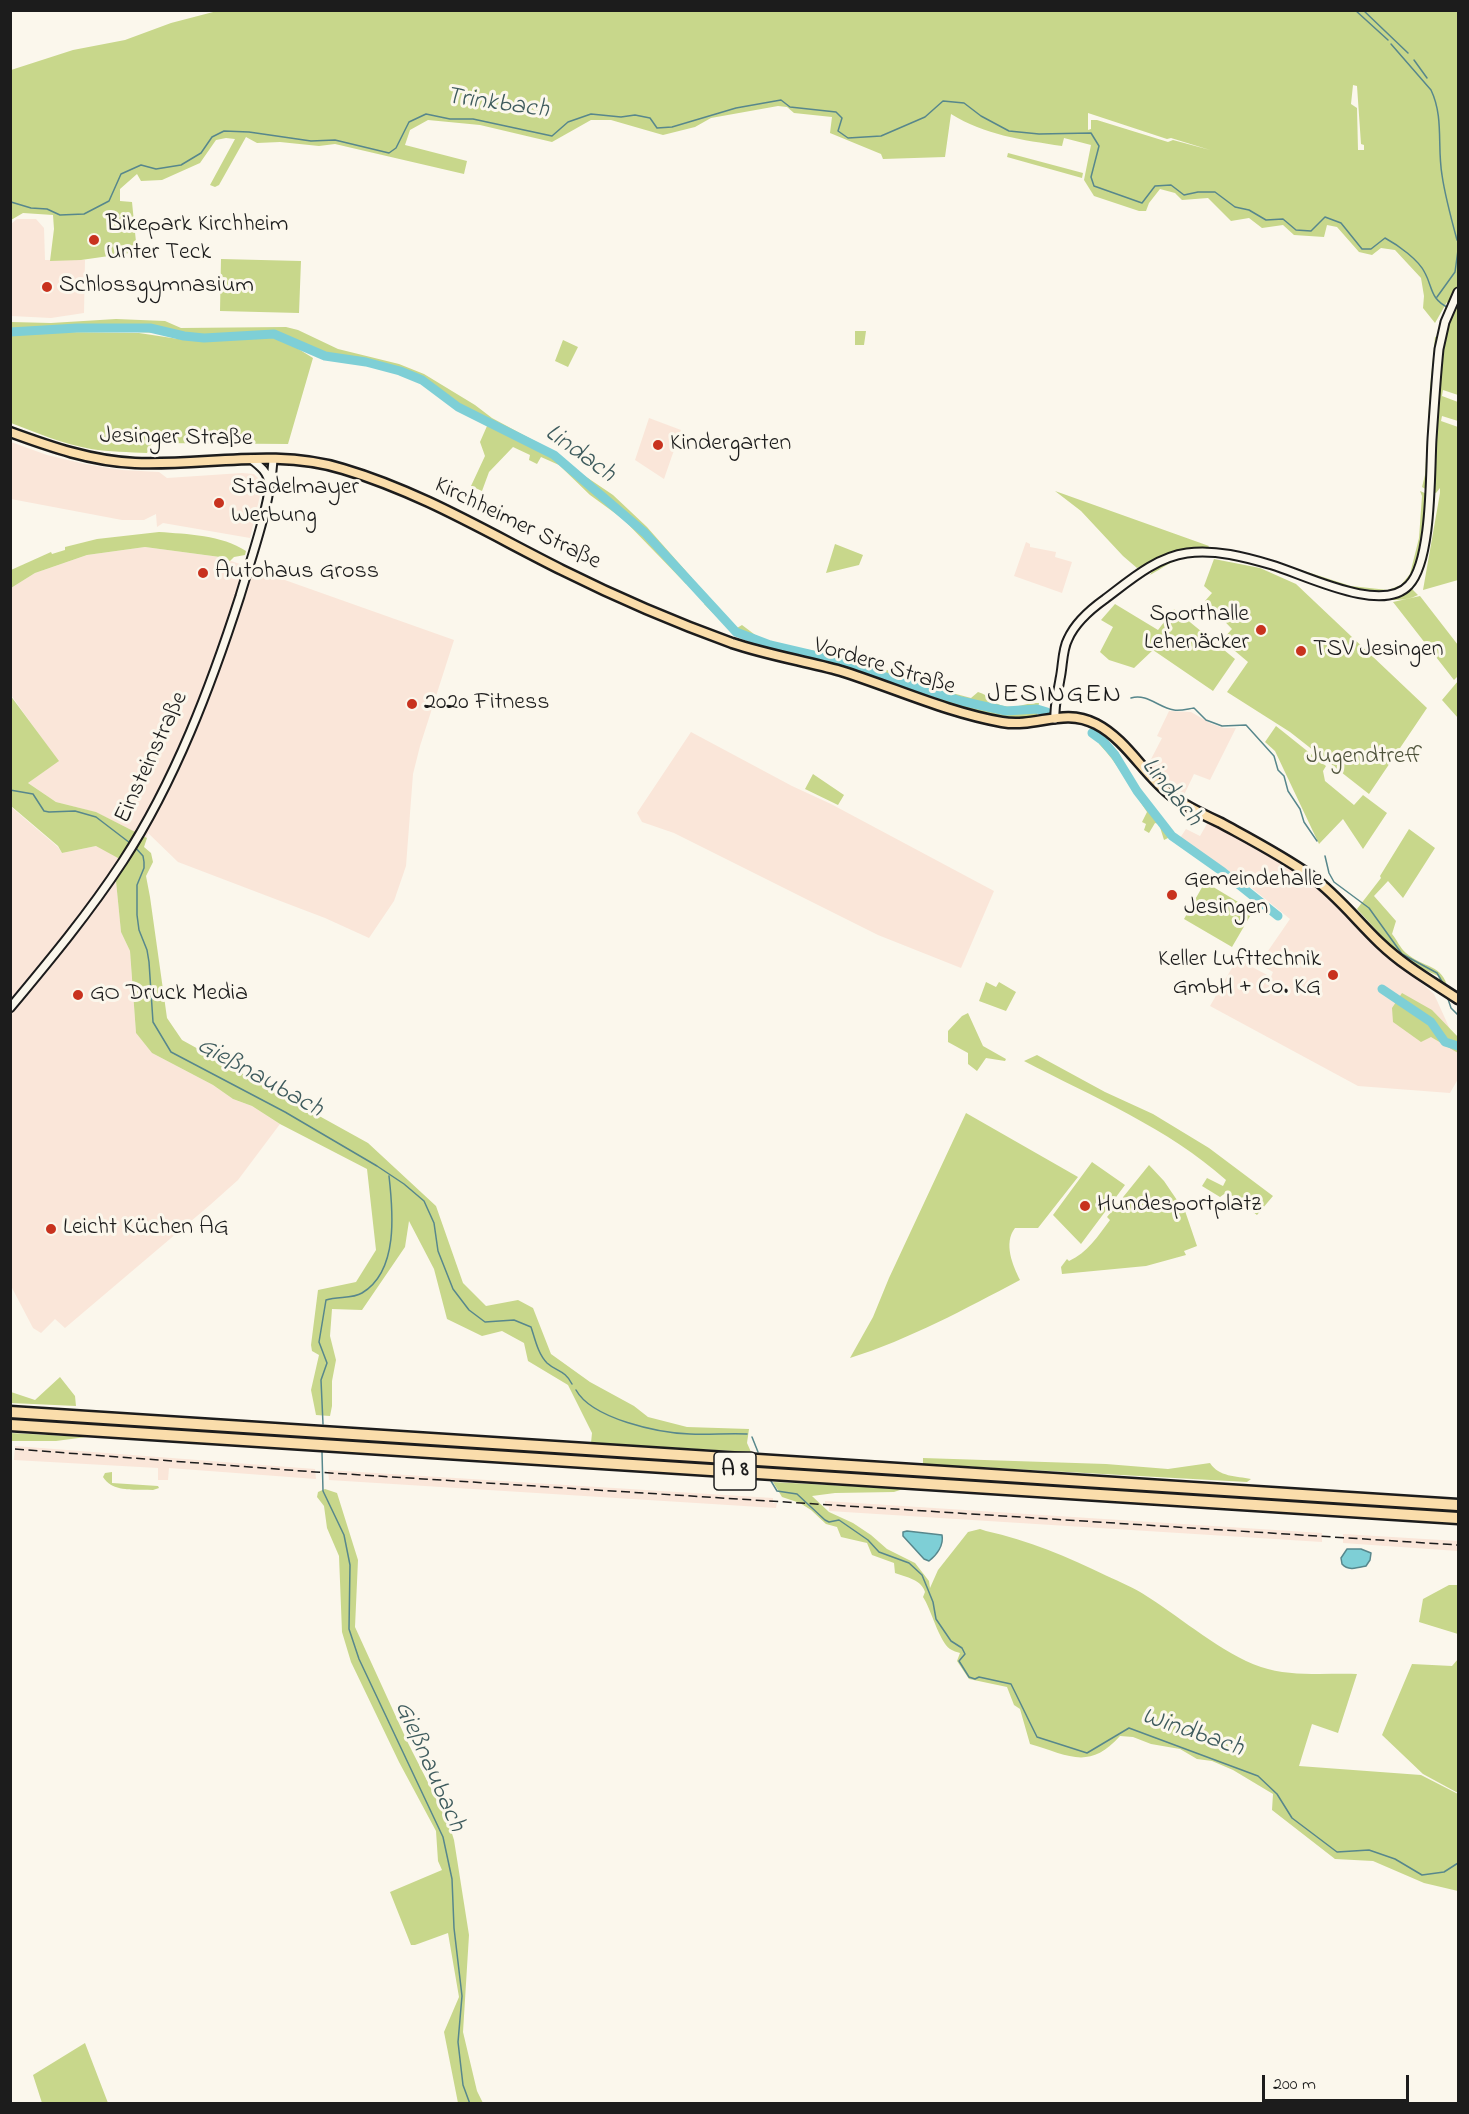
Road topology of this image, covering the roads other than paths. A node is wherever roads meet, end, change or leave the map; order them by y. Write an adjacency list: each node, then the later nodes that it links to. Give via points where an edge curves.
1 (1458, 292): 7 (street, via 1442,333 1425,544 1411,584 1390,596 1370,595 1235,555 1185,553 1137,576 1090,611 1068,639)
2 (10, 432): 3 (main road, Jesinger Straße, via 69,453 104,460 156,463)
3 (251, 459): 4 (main road, Jesinger Straße); 5 (street, via 268,477)
4 (273, 460): 5 (street, Einsteinstraße); 6 (main road, Kirchheimer Straße, via 332,466 421,499 602,589)
5 (269, 492): 9 (street, Einsteinstraße, via 239,598 205,695 161,793 137,839 93,906)
6 (738, 645): 7 (main road, Vordere Straße, via 844,672 983,718 1020,723)
7 (1055, 719): 8 (main road, Vordere Straße, via 1068,716 1102,728 1175,799 1281,856 1317,880 1398,959)
8 (1458, 999)
9 (10, 1008)
10 (10, 1412): 12 (highway, A 8)
11 (10, 1425): 13 (highway, A 8)
12 (1458, 1505)
13 (1458, 1518)

